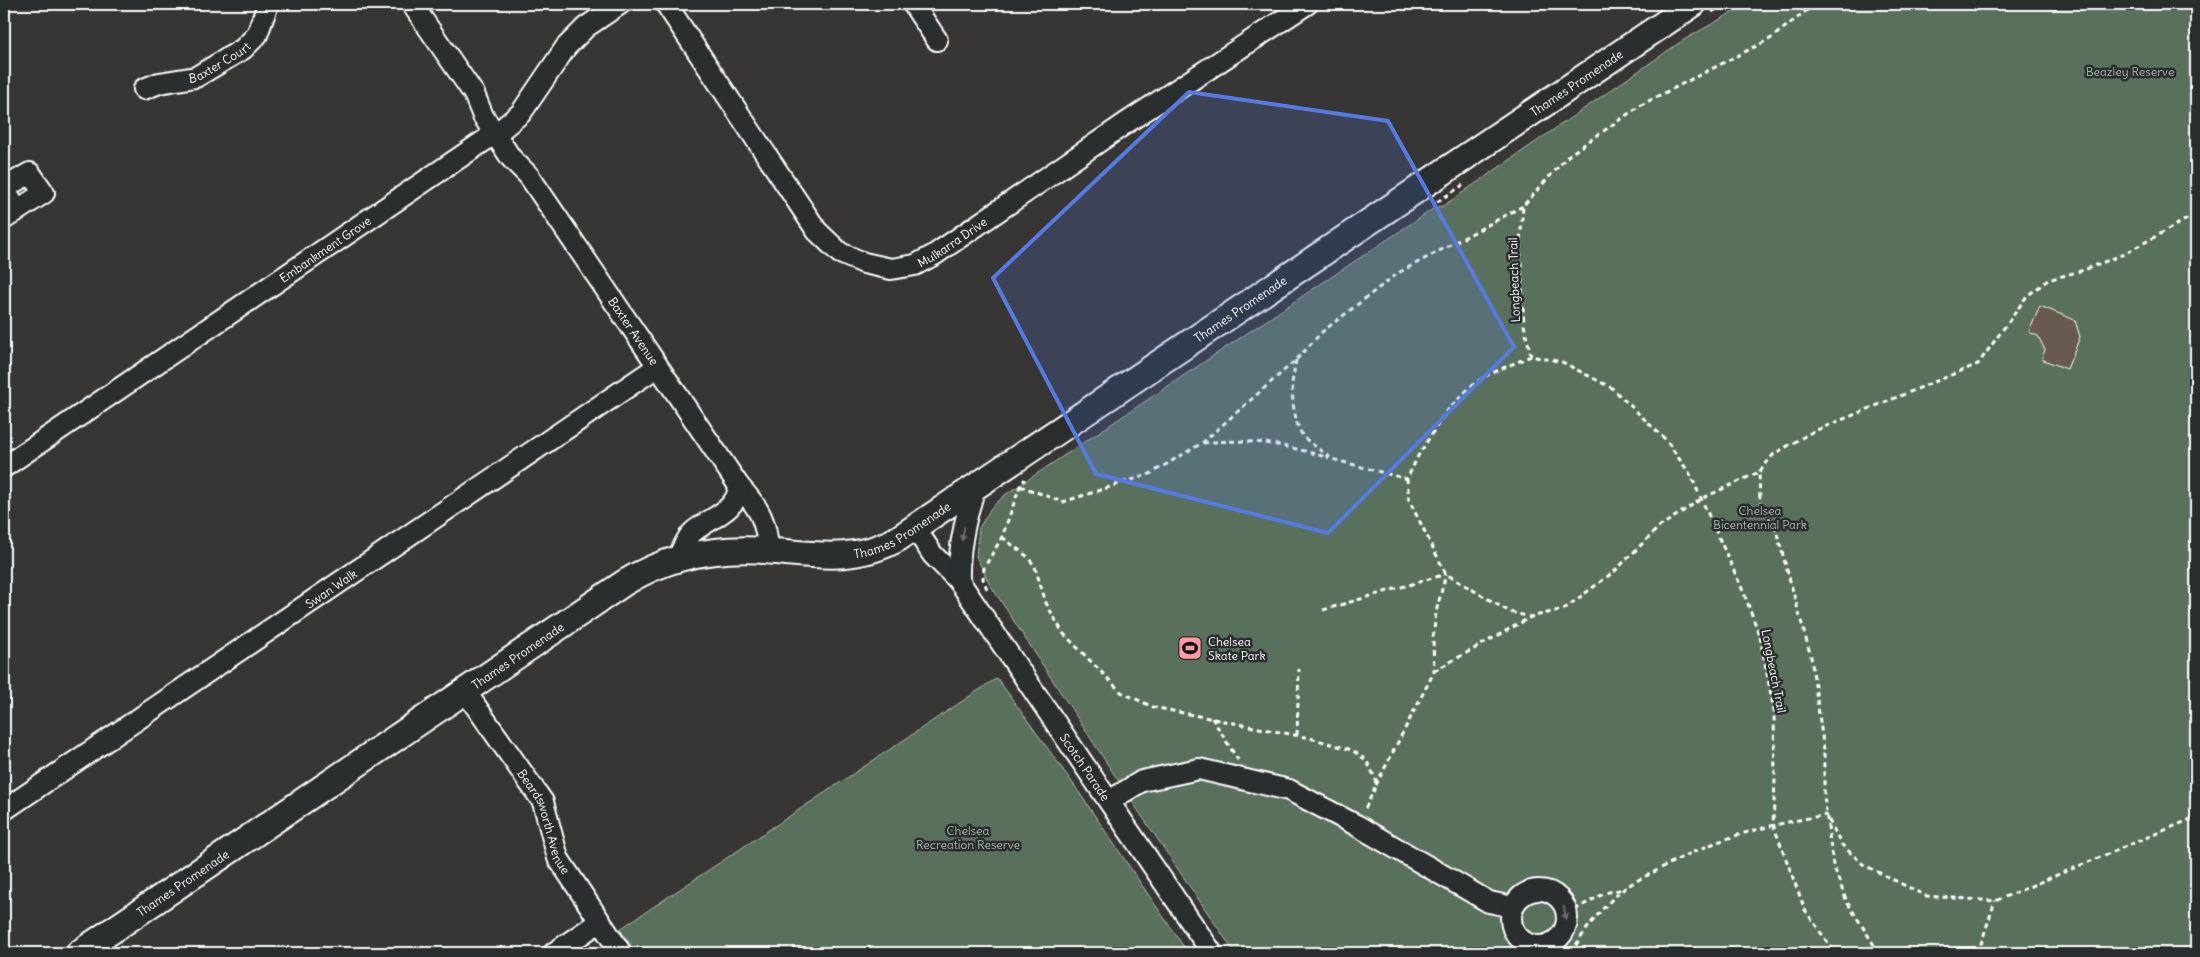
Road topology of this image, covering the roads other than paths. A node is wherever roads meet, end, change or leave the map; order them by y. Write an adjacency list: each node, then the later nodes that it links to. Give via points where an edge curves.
1 (268, 4): 9 (street, Baxter Court, via 257,35 243,49 196,76)
2 (412, 4): 10 (street, Baxter Avenue, via 474,94 483,116)
3 (620, 4): 10 (street, Embankment Grove, via 586,27 566,47 521,113)
4 (666, 4): 6 (street, Mulkarra Drive, via 817,231 840,253 891,269 915,265 934,255)
5 (913, 4): 8 (street)
6 (1306, 4)
7 (1700, 9): 14 (main road, Thames Promenade)
8 (937, 40)
9 (144, 89)
10 (499, 131): 11 (street, Baxter Avenue, via 511,158 529,176); 12 (street, Embankment Grove)
11 (657, 367): 13 (street, Baxter Avenue); 21 (street, Swan Walk)
12 (4, 468)
13 (739, 486): 16 (street, Baxter Avenue, via 761,514 766,530); 17 (street, via 732,505 692,533)
14 (975, 488): 15 (main road, Thames Promenade); 18 (street, one-way to 18, via 959,555)
15 (920, 525): 16 (main road, Thames Promenade, via 884,547 855,555); 18 (street, Scotch Parade, via 944,550)
16 (761, 550): 17 (main road, Thames Promenade, via 721,550)
17 (677, 559): 19 (main road, Thames Promenade, via 631,578)
18 (959, 581): 20 (street, Scotch Parade)
19 (465, 691): 23 (street, Beardsworth Avenue, via 543,802 558,858); 24 (main road, Thames Promenade)
20 (1110, 801): 22 (street, via 1142,781 1199,768 1289,790 1489,902); 27 (street, Scotch Parade)
21 (4, 810)
22 (1513, 906): 22 (street, one-way to 22, via 1525,893 1542,890 1559,898 1567,914 1563,932 1557,940 1540,946 1530,945 1515,934 1511,925)
23 (600, 922): 25 (street); 26 (street, Beardsworth Avenue)
24 (79, 953)
25 (554, 953)
26 (621, 953)
27 (1212, 953)

